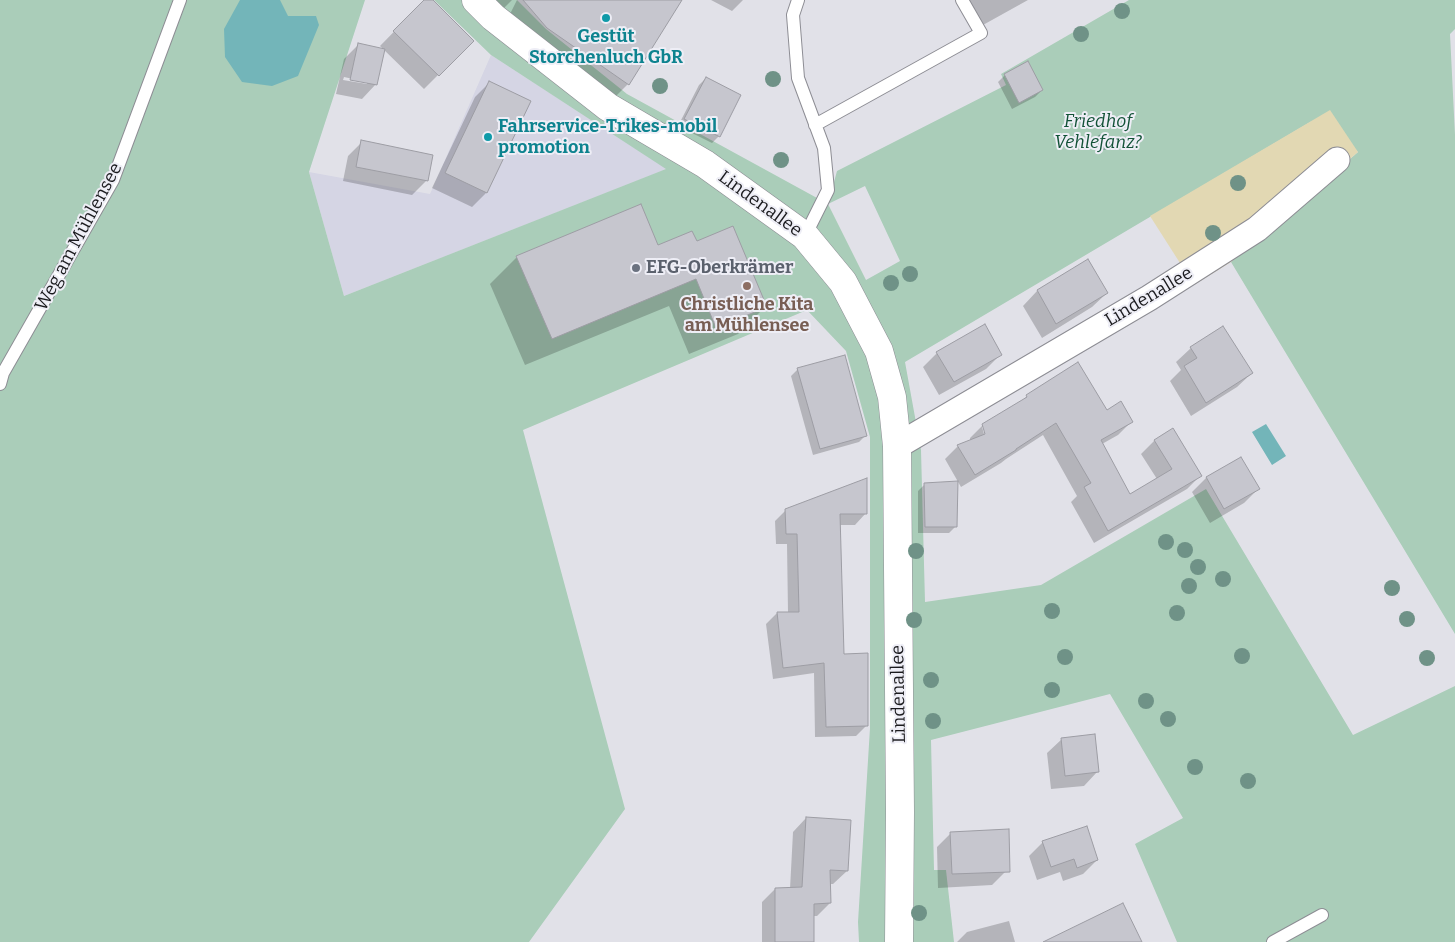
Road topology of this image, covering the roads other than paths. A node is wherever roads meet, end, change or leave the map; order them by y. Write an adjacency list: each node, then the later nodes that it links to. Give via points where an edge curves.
1 (180, 0): 8 (lane, Weg am Mühlensee, via 113,180)
2 (476, 0): 7 (main road, Lindenallee, via 493,17 608,107 705,164)
3 (798, 0): 5 (lane, via 794,15 798,78)
4 (962, 0): 5 (lane, via 981,33)
5 (815, 125): 7 (lane, via 824,148 828,190)
6 (1337, 160): 9 (street, Lindenallee, via 1257,230 1149,298)
7 (805, 236): 9 (main road, Lindenallee, via 843,282 879,350 892,397)
8 (0, 384)
9 (896, 446): 11 (main road, Lindenallee)
10 (1322, 915): 12 (lane)
11 (899, 942)
12 (1273, 942)

